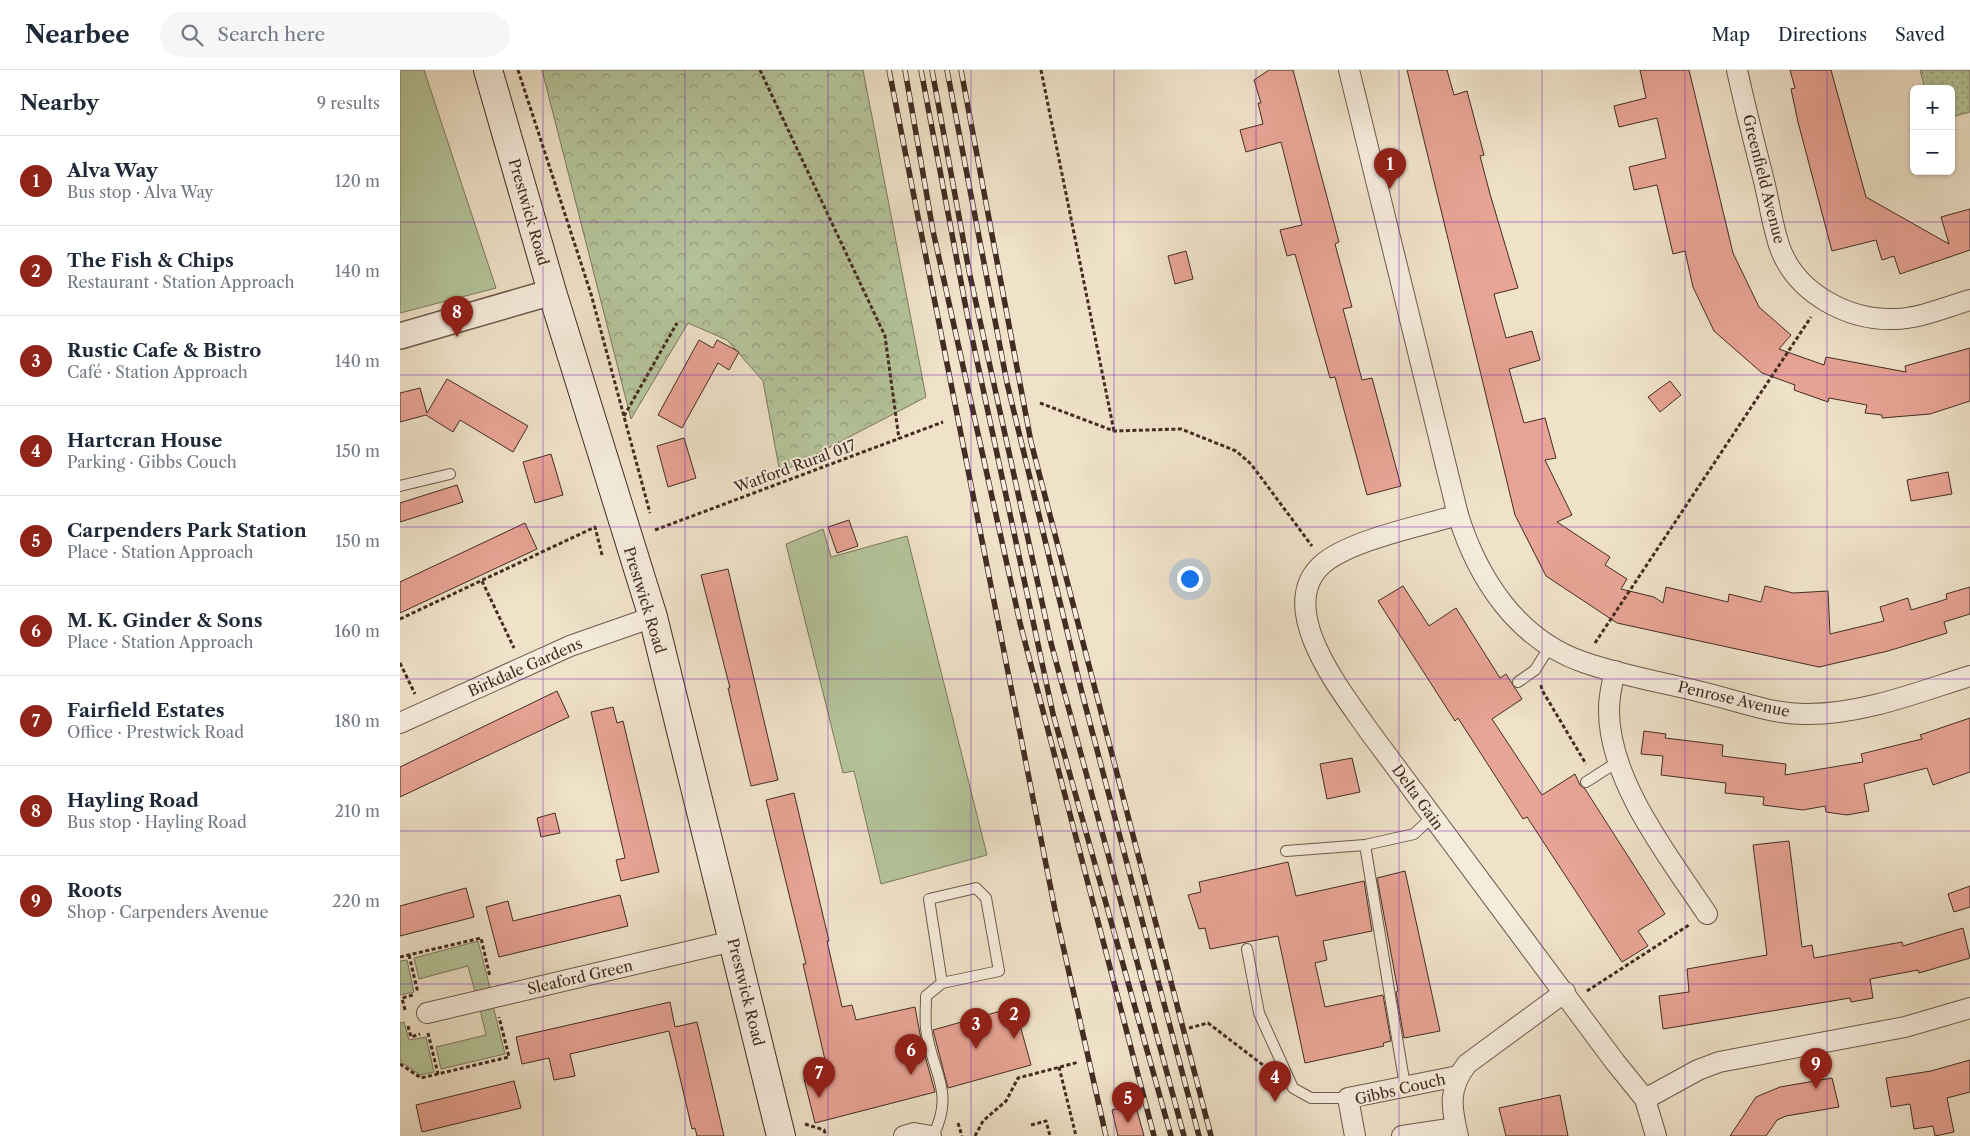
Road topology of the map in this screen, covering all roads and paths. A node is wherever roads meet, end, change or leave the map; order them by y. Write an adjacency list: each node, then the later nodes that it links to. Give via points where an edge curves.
1 (488, 70): 7 (main road, Prestwick Road)
2 (518, 70): 13 (path, via 590,294)
3 (760, 70): 16 (path, via 885,336)
4 (1041, 70): 15 (path)
5 (1349, 70): 20 (street, Penrose Avenue)
6 (1737, 70): 8 (street, Greenfield Avenue, via 1780,248 1801,280)
7 (552, 292): 11 (street); 25 (main road, Prestwick Road)
8 (1822, 299): 9 (street, Greenfield Avenue, via 1857,314 1896,319); 28 (path)
9 (1970, 300)
10 (678, 324): 13 (path)
11 (400, 336)
12 (1040, 403): 15 (path)
13 (624, 416): 19 (path)
14 (943, 422): 16 (path, Watford Rural 017)
15 (1114, 431): 23 (path, via 1180,429 1236,451 1251,464)
16 (899, 439): 21 (path, Watford Rural 017)
17 (450, 474): 18 (lane)
18 (400, 486)
19 (650, 514)
20 (1458, 515): 23 (street, Delta Gain, via 1345,550); 27 (street, Penrose Avenue, via 1476,565 1502,604)
21 (654, 530)
22 (602, 555): 24 (path, via 594,527)
23 (1324, 563): 39 (street, Delta Gain, via 1314,574 1305,598 1312,638 1335,681)
24 (482, 581): 26 (path); 31 (path)
25 (652, 617): 31 (street, Birkdale Gardens, via 570,646); 43 (main road, Prestwick Road)
26 (400, 620)
27 (1550, 646): 28 (street, Penrose Avenue); 30 (lane)
28 (1583, 662): 32 (street, Penrose Avenue)
29 (400, 663): 35 (path)
30 (1538, 665): 34 (lane); 37 (path, via 1542,690 1586,764)
31 (524, 667): 35 (street, Birkdale Gardens)
32 (1615, 671): 33 (street, Penrose Avenue, via 1778,711 1809,714 1857,709); 37 (street, via 1609,710)
33 (1970, 676)
34 (1518, 682)
35 (424, 712): 36 (street, Birkdale Gardens)
36 (400, 723)
37 (1612, 766): 38 (lane); 42 (street)
38 (1586, 782)
39 (1432, 817): 40 (lane, via 1414,834); 46 (street, Delta Gain)
40 (1366, 845): 41 (lane); 53 (lane)
41 (1286, 851)
42 (1707, 914): 46 (path)
43 (733, 941): 48 (street, Sleaford Green); 59 (main road, Prestwick Road)
44 (1247, 950): 54 (lane, via 1259,1013)
45 (942, 983): 45 (lane, via 929,899 976,888 986,898 999,971); 61 (lane, via 926,996 926,1028 944,1098 941,1119)
46 (1568, 997): 52 (street, Gibbs Couch, via 1467,1064); 56 (street, Delta Gain)
47 (1970, 1008): 56 (street, via 1905,1027 1719,1062)
48 (427, 1012)
49 (1189, 1028): 54 (path, via 1208,1023)
50 (1079, 1062): 51 (path)
51 (1059, 1067): 62 (path, via 1018,1078 1006,1101 983,1121); 64 (path)
52 (1458, 1076): 53 (street, Gibbs Couch); 58 (street, Gibbs Couch, via 1452,1093)
53 (1406, 1086): 55 (street, Gibbs Couch)
54 (1294, 1088): 55 (lane, via 1311,1098)
55 (1348, 1098): 65 (street, Gibbs Couch)
56 (1645, 1099): 67 (street, Delta Gain)
57 (1031, 1125): 63 (path, via 1046,1121)
58 (1457, 1132): 66 (street, Gibbs Couch)
59 (781, 1136)
60 (904, 1136): 61 (street, via 914,1133)
61 (932, 1136)
62 (975, 1136)
63 (1050, 1136)
64 (1076, 1136)
65 (1355, 1136)
66 (1402, 1136)
67 (1656, 1136)

